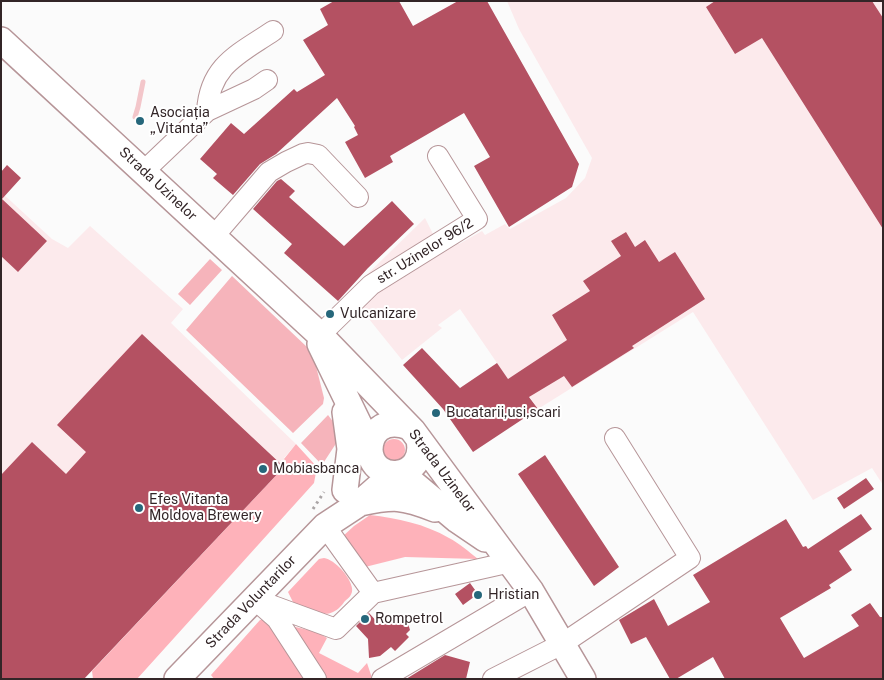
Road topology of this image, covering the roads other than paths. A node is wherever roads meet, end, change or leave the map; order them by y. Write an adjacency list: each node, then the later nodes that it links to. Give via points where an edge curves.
1 (273, 31): 4 (street, via 221,68 208,97)
2 (1, 40): 6 (main road, Strada Uzinelor)
3 (266, 80): 4 (street, via 241,96)
4 (207, 111): 6 (street)
5 (438, 156): 9 (street, str. Uzinelor 96/2, via 478,220 371,285)
6 (144, 171): 8 (main road, Strada Uzinelor)
7 (358, 196): 8 (street, via 318,155 303,154 269,172)
8 (214, 236): 9 (main road, Strada Uzinelor)
9 (317, 333): 10 (main road, Strada Uzinelor); 11 (main road, Strada Uzinelor)
10 (342, 392): 13 (main road, Strada Uzinelor); 15 (main road, via 350,449)
11 (414, 434): 13 (main road, via 395,424 381,428 372,440); 14 (main road, via 420,454 417,461); 18 (main road, Strada Uzinelor)
12 (615, 438): 22 (street, via 690,558)
13 (370, 451): 14 (main road, via 379,468); 15 (main road, Strada Voluntarilor)
14 (397, 473): 15 (main road, Strada Voluntarilor); 17 (main road, Strada Uzinelor)
15 (343, 493): 16 (main road, Strada Voluntarilor); 17 (main road, via 404,498)
16 (318, 519): 20 (street); 21 (main road, Strada Voluntarilor)
17 (457, 520): 18 (main road, Strada Uzinelor)
18 (507, 557): 19 (main road, Strada Uzinelor); 20 (street)
19 (531, 591): 22 (main road, Strada Uzinelor); 25 (street)
20 (373, 593): 21 (street, via 336,629)
21 (254, 598): 23 (main road, Strada Voluntarilor); 24 (street, via 277,619)
22 (562, 644): 26 (street); 27 (main road, Strada Uzinelor)
23 (177, 679)
24 (316, 679)
25 (383, 679)
26 (493, 679)
27 (583, 679)

